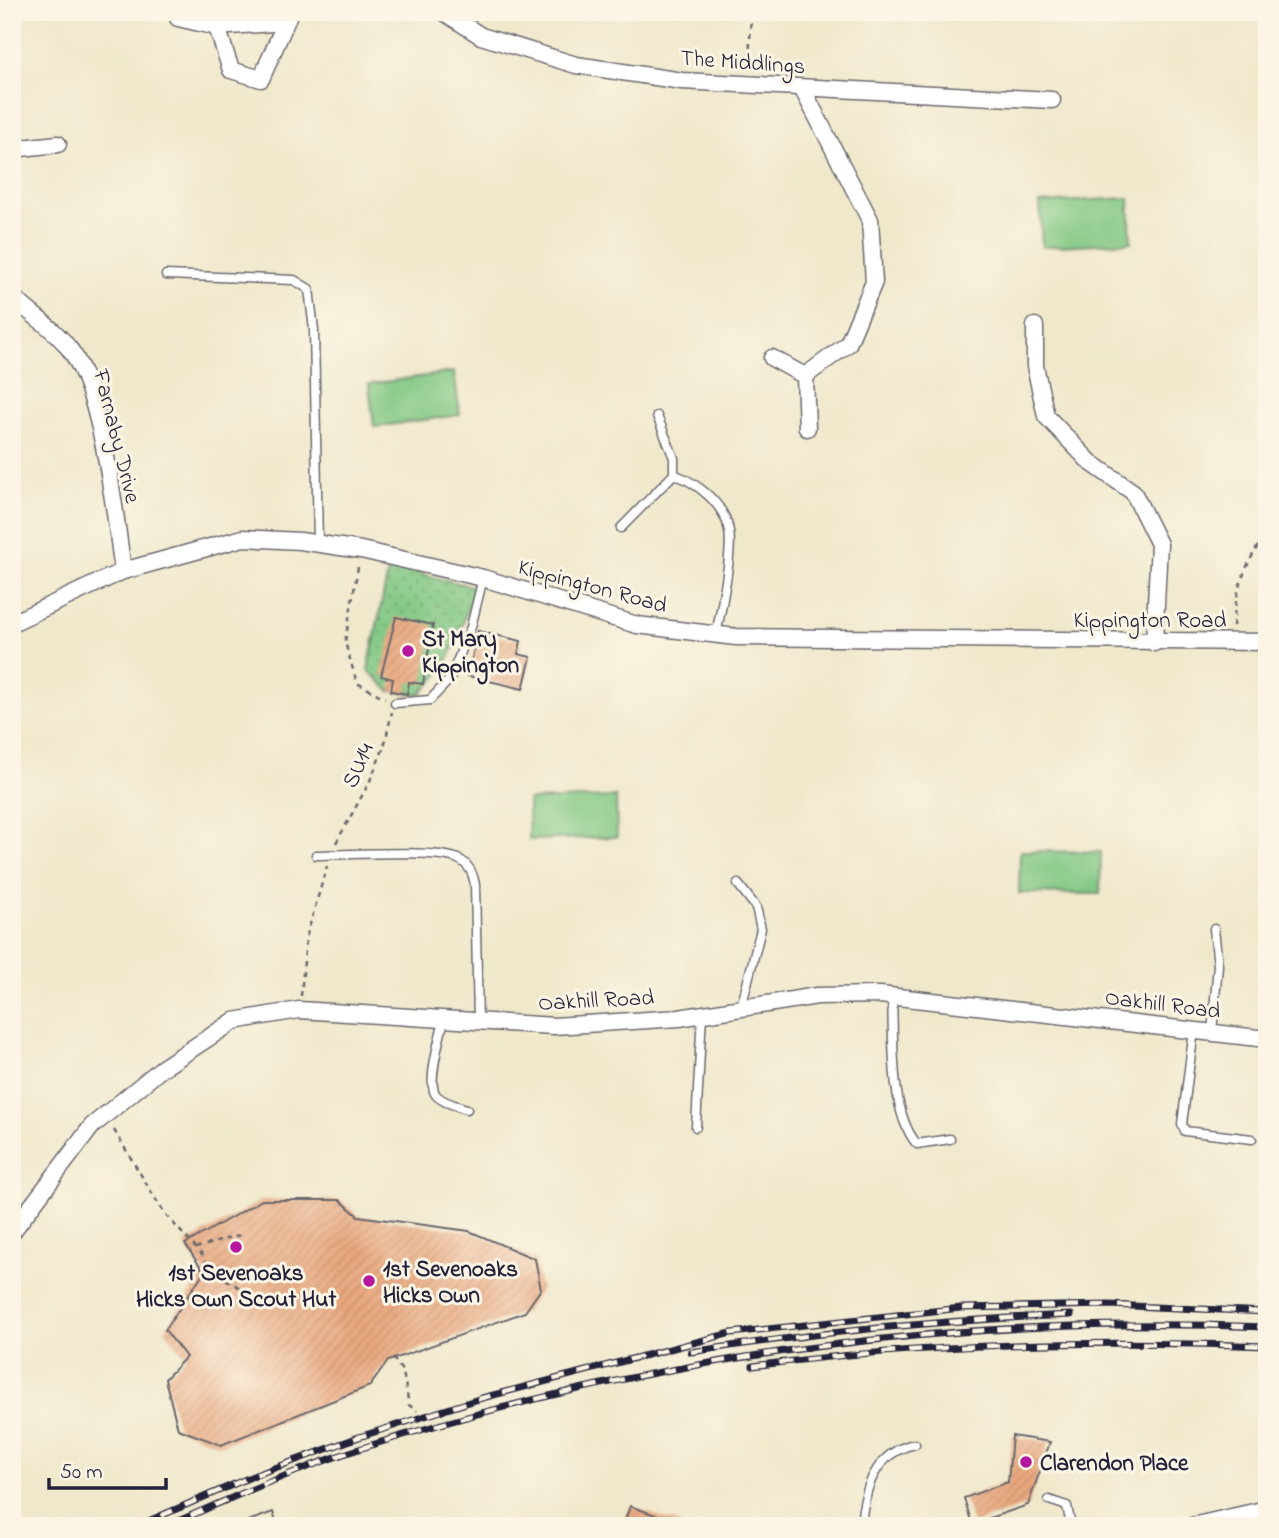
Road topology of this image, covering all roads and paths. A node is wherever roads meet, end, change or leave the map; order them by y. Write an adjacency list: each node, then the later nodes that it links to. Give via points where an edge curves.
1 (444, 12): 6 (street, The Middlings, via 481,36 576,65)
2 (751, 12): 6 (path)
3 (288, 17): 5 (street); 5 (street, via 261,79 231,70)
4 (178, 18): 5 (street)
5 (216, 27)
6 (748, 84): 7 (street, The Middlings)
7 (802, 88): 8 (street, The Middlings); 15 (street, via 870,220 874,282 848,344)
8 (1052, 100)
9 (58, 144): 10 (street)
10 (12, 149)
11 (166, 275): 21 (lane, via 294,280 309,289 314,330)
12 (12, 296): 23 (street, Farnaby Drive, via 52,328 73,354 89,393 108,468)
13 (1035, 326): 29 (street, via 1035,366 1046,416 1090,462 1133,492 1159,544)
14 (772, 358): 15 (street)
15 (805, 376): 17 (street)
16 (657, 416): 18 (lane, via 674,458)
17 (807, 428)
18 (674, 474): 19 (lane); 26 (lane, via 705,492 730,531)
19 (621, 527)
20 (1267, 532): 27 (path, via 1245,564 1235,598)
21 (318, 544): 22 (street, Kippington Road); 23 (street, Kippington Road, via 243,538)
22 (361, 550): 24 (street, Kippington Road); 30 (path, via 345,642 358,683)
23 (123, 571): 25 (street, Kippington Road)
24 (483, 578): 26 (street, Kippington Road, via 637,625); 30 (lane, via 471,627 450,679 429,701)
25 (12, 623)
26 (716, 634): 29 (street, Kippington Road)
27 (1231, 642): 28 (street, Kippington Road); 29 (street, Kippington Road)
28 (1267, 642)
29 (1154, 643)
30 (395, 703): 32 (path, SU14, via 374,771)
31 (316, 855): 32 (lane)
32 (331, 855): 37 (path, SU14, via 306,938); 40 (lane, via 445,855 465,863 475,885)
33 (738, 884): 36 (lane, via 756,907 761,929)
34 (1214, 929): 42 (lane, via 1218,965)
35 (892, 996): 36 (street, Oakhill Road, via 817,996); 41 (street, Oakhill Road); 47 (lane, via 896,1076 906,1132 917,1144)
36 (741, 1008): 38 (street, Oakhill Road)
37 (299, 1010): 39 (street, Oakhill Road); 45 (street, Oakhill Road, via 234,1021 161,1069)
38 (702, 1014): 40 (street, Oakhill Road, via 554,1026); 46 (lane)
39 (444, 1019): 40 (street, Oakhill Road); 44 (lane, via 433,1090 437,1097)
40 (478, 1021)
41 (1194, 1030): 42 (street, Oakhill Road); 48 (lane, via 1182,1124 1185,1131)
42 (1212, 1032): 43 (street, Oakhill Road)
43 (1267, 1039)
44 (467, 1109)
45 (105, 1115): 49 (street, Oakhill Road); 51 (path, via 164,1213)
46 (696, 1127)
47 (950, 1139)
48 (1252, 1139)
49 (12, 1232)
50 (241, 1238): 51 (path)
51 (196, 1248): 52 (path)
52 (207, 1267): 53 (path); 54 (path)
53 (220, 1270)
54 (240, 1288)
55 (393, 1359): 56 (path, via 402,1372 409,1405)
56 (417, 1411)
57 (915, 1444): 60 (lane, via 893,1451 878,1466 866,1490)
58 (1049, 1500): 61 (lane, via 1067,1506)
59 (1267, 1509): 62 (street)
60 (861, 1526)
61 (1071, 1526)
62 (1192, 1526)

